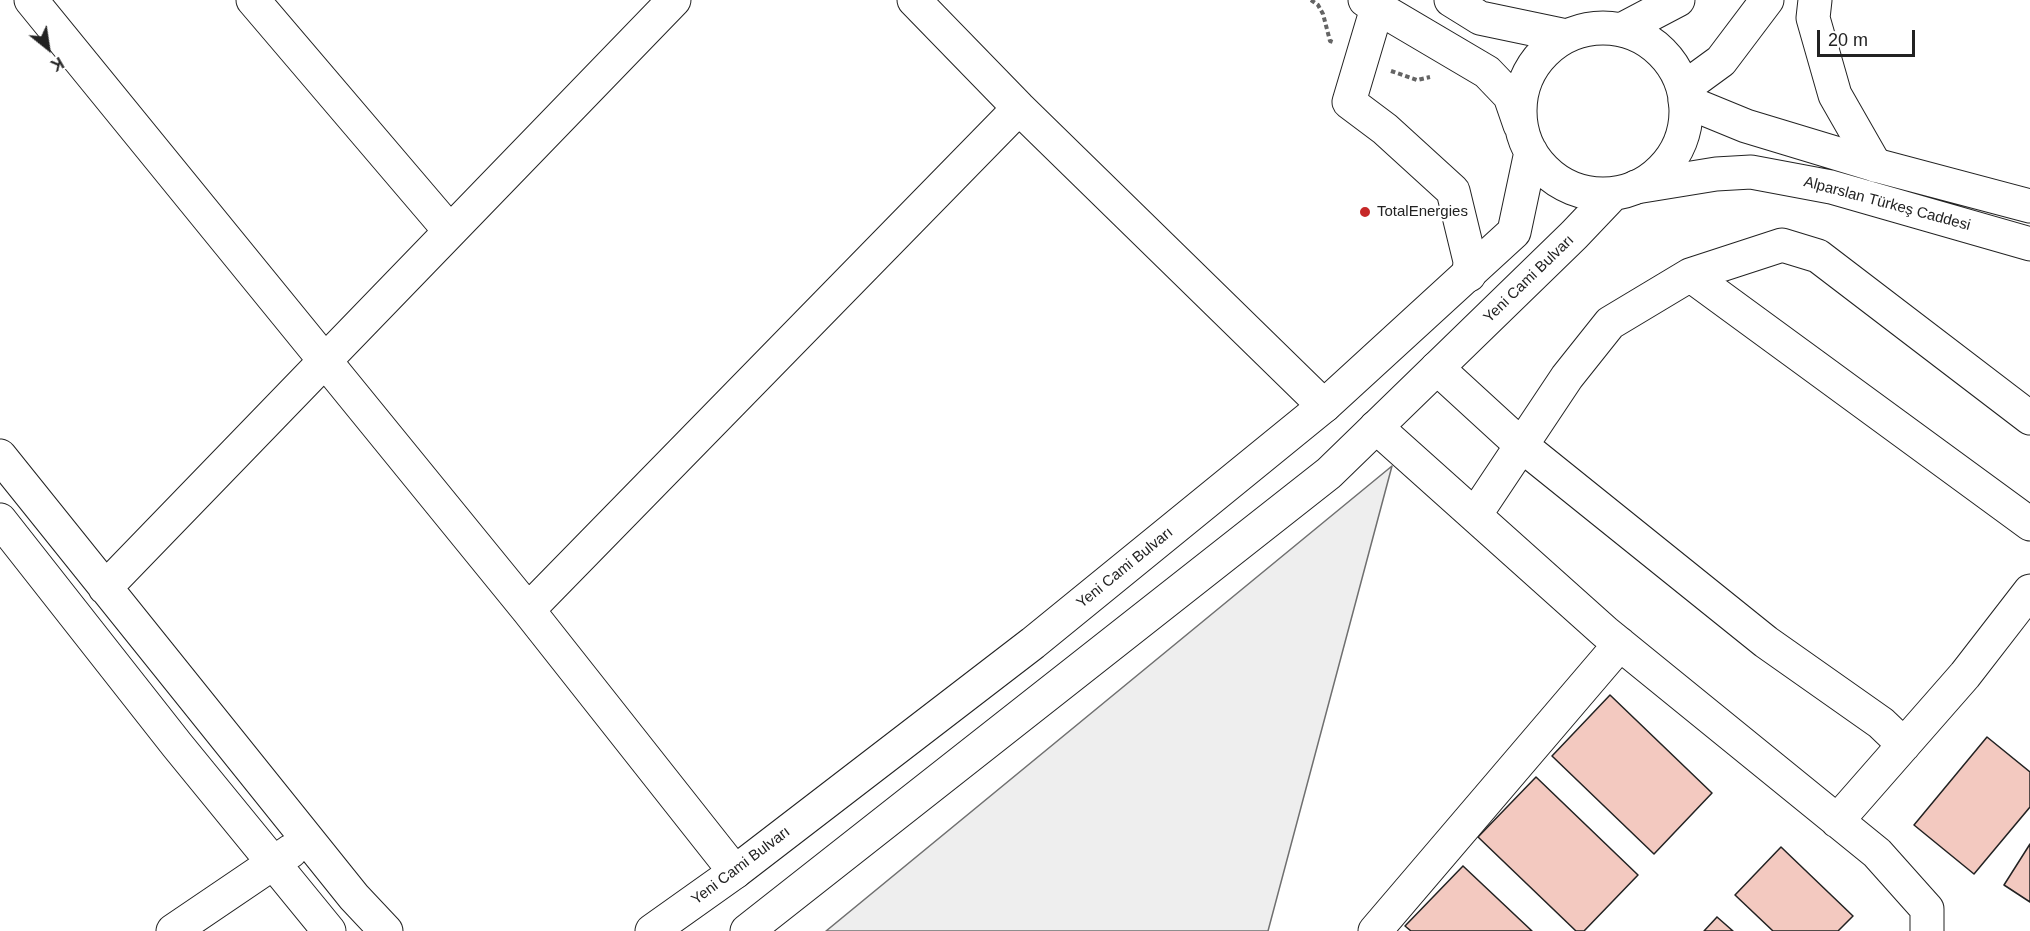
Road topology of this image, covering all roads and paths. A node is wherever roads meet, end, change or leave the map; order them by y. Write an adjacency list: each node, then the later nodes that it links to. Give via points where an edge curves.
1 (31, 0): 26 (street)
2 (253, 0): 22 (street)
3 (674, 0): 22 (street)
4 (914, 0): 17 (street)
5 (1311, 0): 13 (path, via 1323,14)
6 (1451, 0): 12 (street, via 1480,18)
7 (1678, 0): 11 (street)
8 (1767, 0): 16 (street, via 1721,61)
9 (1815, 0): 19 (street, via 1813,18 1835,95)
10 (1371, 4): 18 (street, via 1486,72 1510,96); 24 (street, via 1349,102 1453,191 1470,261)
11 (1621, 30): 12 (street, via 1589,28); 16 (street, via 1637,34 1658,47 1674,66)
12 (1566, 36): 18 (street, via 1546,50 1529,73 1520,101)
13 (1330, 40)
14 (1404, 76): 15 (path, via 1417,80)
15 (1438, 76)
16 (1684, 95): 19 (street, via 1746,126); 20 (street, via 1687,113 1672,158 1656,175)
17 (1019, 108): 28 (street); 38 (street)
18 (1526, 141): 20 (street, via 1545,171 1565,185 1589,193); 24 (street, Yeni Cami Bulvarı, via 1514,232)
19 (1875, 165): 21 (street)
20 (1625, 190): 23 (street, Alparslan Türkeş Caddesi, via 1751,171 1831,187); 27 (street, Yeni Cami Bulvarı)
21 (2030, 206)
22 (450, 231): 26 (street)
23 (2030, 244)
24 (1469, 275): 28 (street, Yeni Cami Bulvarı)
25 (1690, 275): 29 (street, via 1782,245 1818,256); 31 (street, via 1610,323); 35 (street)
26 (325, 362): 36 (street); 38 (street)
27 (1437, 368): 30 (street, Yeni Cami Bulvarı); 31 (street)
28 (1324, 406): 44 (street, Yeni Cami Bulvarı, via 1033,643)
29 (2030, 418)
30 (1376, 427): 33 (street); 49 (street, Yeni Cami Bulvarı, via 1329,473)
31 (1521, 445): 33 (street); 40 (street, via 1766,642 1881,723)
32 (0, 456): 36 (street)
33 (1475, 515): 39 (street)
34 (0, 520): 43 (street)
35 (2030, 524)
36 (105, 588): 42 (street)
37 (2030, 591): 40 (street)
38 (528, 610): 44 (street)
39 (1620, 644): 41 (street); 50 (street)
40 (1904, 745): 41 (street)
41 (1837, 820): 51 (street, via 1877,853 1927,909)
42 (307, 839): 43 (street); 47 (street)
43 (274, 864): 45 (street); 46 (street)
44 (735, 872): 48 (street, Yeni Cami Bulvarı)
45 (173, 931)
46 (329, 931)
47 (386, 931)
48 (652, 931)
49 (747, 931)
50 (1375, 931)
51 (1927, 931)

